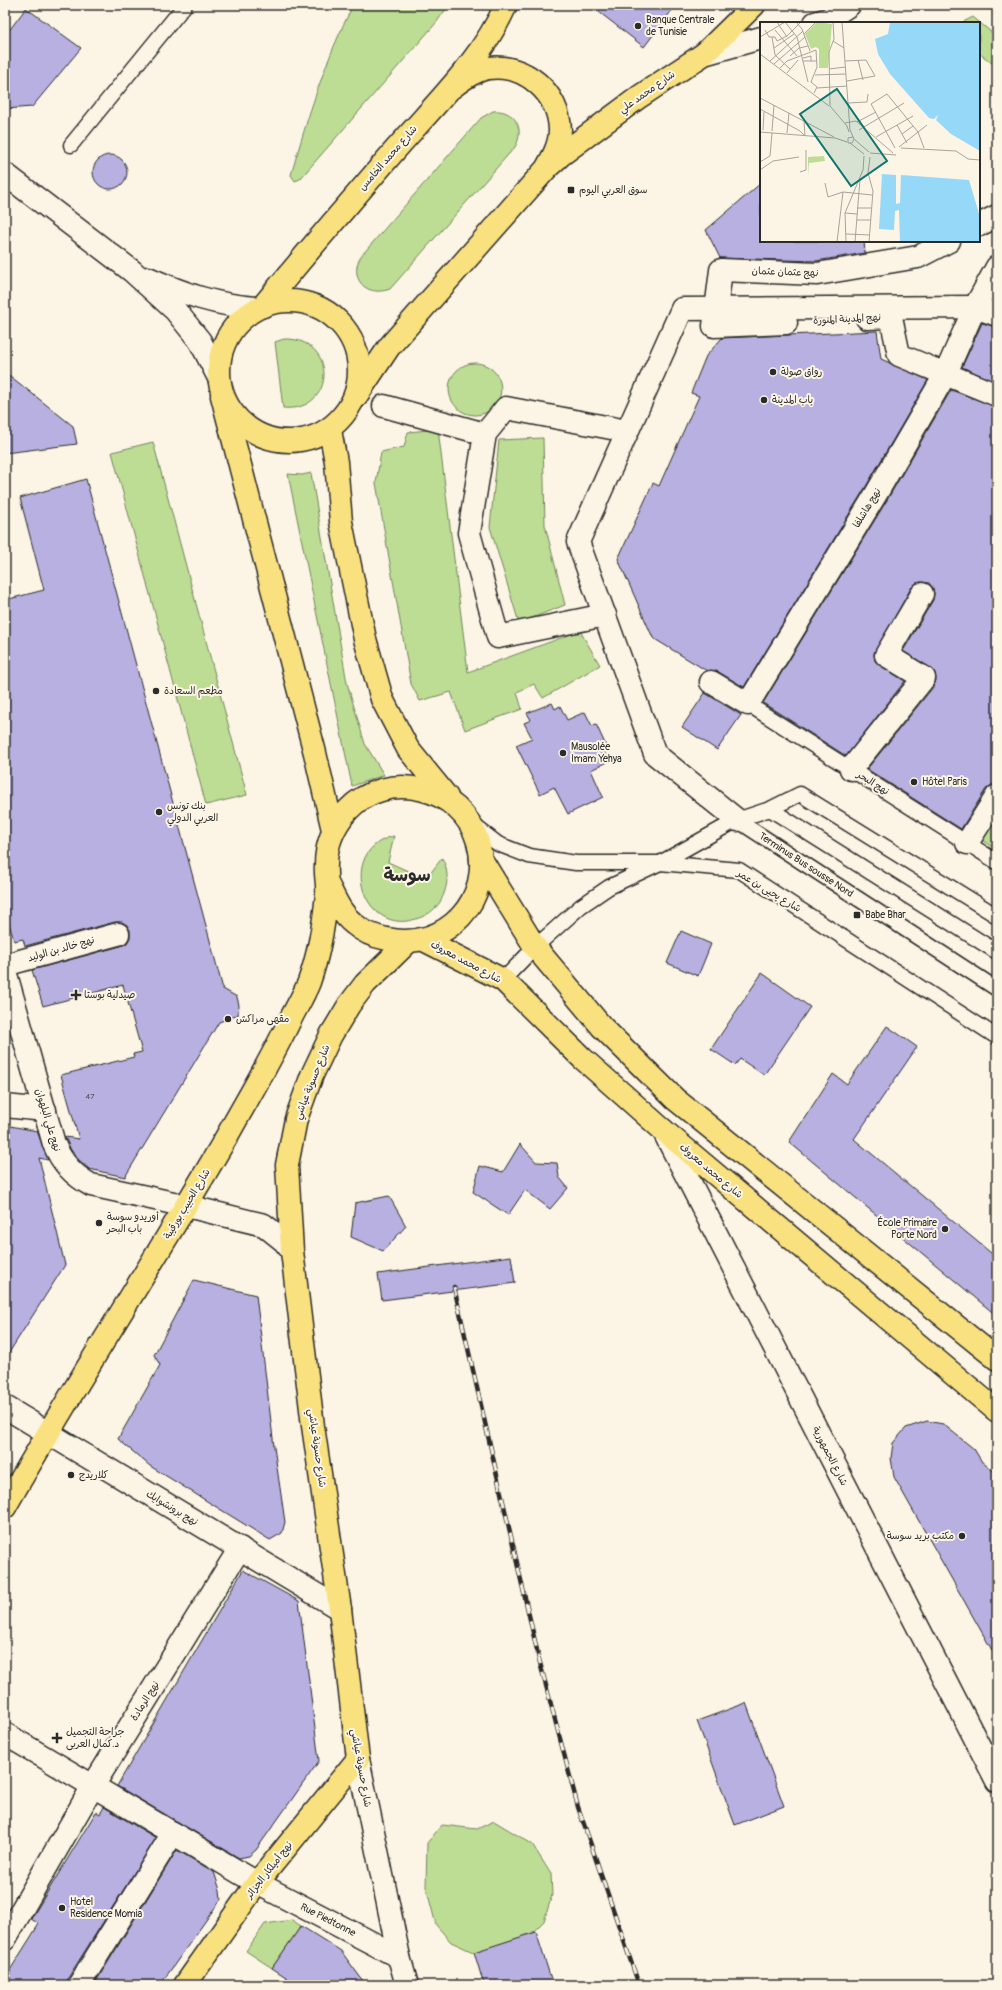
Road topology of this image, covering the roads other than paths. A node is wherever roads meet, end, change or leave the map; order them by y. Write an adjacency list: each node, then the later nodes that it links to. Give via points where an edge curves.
1 (185, 5): 9 (lane)
2 (506, 5): 8 (main road, شارع محمد الخامس, via 478,53)
3 (754, 5): 7 (main road)
4 (849, 5): 5 (street, via 828,19)
5 (818, 22)
6 (760, 38): 7 (street, شارع محمد علي)
7 (704, 54): 10 (main road, شارع محمد علي, via 640,97)
8 (451, 88): 10 (main road, via 468,75 488,68 509,69 529,76 535,81 545,90 556,109 560,130 556,151); 17 (main road, شارع محمد الخامس)
9 (71, 145)
10 (546, 169): 24 (main road, via 389,347)
11 (5, 174): 16 (street)
12 (997, 216): 13 (street)
13 (980, 224)
14 (947, 242): 20 (street, نهج عثمان عثمان, via 918,257 817,274 721,270)
15 (997, 267): 18 (street, نهج هاشلفا)
16 (132, 271): 17 (street, via 215,304); 22 (street, via 188,325 200,341)
17 (259, 307): 22 (main road, via 232,329 224,343 219,359); 24 (main road, via 286,301 309,304 330,314 347,331 357,352 360,375)
18 (975, 307): 19 (street); 20 (street); 21 (street, نهج هاشلفا)
19 (997, 315)
20 (715, 318): 21 (street, نهج المدينة المنورة, via 891,317 899,355); 27 (street, via 682,309)
21 (945, 375): 23 (street); 32 (street, نهج هاشلفا)
22 (220, 386): 26 (main road, via 230,410 254,433 273,440 292,442 312,439); 39 (main road, via 312,738)
23 (997, 395)
24 (355, 398): 26 (main road, via 344,416)
25 (384, 406): 28 (street)
26 (330, 430): 35 (main road, via 336,462 341,522 365,639 382,699 408,749)
27 (627, 431): 28 (street, via 506,408); 30 (street, via 578,542)
28 (485, 434): 30 (street, via 469,533 498,637)
29 (922, 594): 33 (street, via 886,655 924,678)
30 (605, 615): 37 (street, via 655,754)
31 (711, 682): 32 (street)
32 (748, 704): 33 (lane, نهج البحر)
33 (850, 769): 40 (lane, نهج البحر)
34 (997, 796): 40 (street)
35 (452, 804): 38 (main road); 39 (main road, via 432,792 410,786 387,788 365,796 348,809)
36 (770, 809): 37 (lane); 45 (lane, via 800,794); 49 (lane)
37 (736, 820): 43 (lane); 53 (lane, Terminus Bus sousse Nord)
38 (468, 821): 41 (main road, via 477,839); 43 (lane, شارع يحيى بن عمر, via 498,844 529,856 576,864)
39 (332, 830): 44 (main road, via 325,867)
40 (967, 843): 42 (lane, نهج البحر)
41 (481, 859): 47 (main road, via 480,881 473,900 460,917 443,933); 48 (main road)
42 (997, 862)
43 (660, 863): 48 (lane, via 609,887 580,906); 54 (lane, شارع يحيى بن عمر, via 739,870)
44 (328, 885): 47 (main road, via 338,907 355,925 376,937 399,942); 58 (main road, شارع الحبيب بورقيبة, via 321,937 307,986 275,1051)
45 (997, 916)
46 (118, 934): 50 (street, نهج خالد بن الوليد)
47 (416, 940): 52 (main road, شارع محمد معروف); 59 (main road, شارع حسونة عياشي, via 365,984 331,1035 312,1075 296,1120 287,1165)
48 (536, 947): 52 (lane); 60 (main road, via 602,1027 675,1099)
49 (997, 952)
50 (5, 965)
51 (5, 971): 56 (street, نهج علي البلهوان)
52 (502, 980): 57 (main road, شارع محمد معروف, via 582,1058)
53 (997, 989)
54 (997, 1037)
55 (5, 1106): 56 (street)
56 (44, 1110): 58 (street, نهج علي البلهوان, via 59,1156 77,1177 91,1185)
57 (663, 1130): 62 (main road, شارع محمد معروف); 69 (street, شارع الجمهورية)
58 (187, 1206): 59 (street, نهج علي البلهوان, via 264,1225); 63 (main road, شارع الحبيب بورقيبة)
59 (292, 1251): 66 (main road, شارع حسونة عياشي, via 313,1426)
60 (997, 1359)
61 (5, 1407): 63 (street, نهج برونشوايك)
62 (997, 1411)
63 (47, 1434): 64 (main road, شارع الحبيب بورقيبة); 65 (street, نهج برونشوايك)
64 (5, 1507)
65 (240, 1548): 66 (street, نهج برونشوايك); 70 (street, نهج الرمادة)
66 (340, 1609): 68 (main road, شارع حسونة عياشي)
67 (5, 1734): 70 (street, Rue Piedtonne)
68 (358, 1759): 72 (main road, نهج أميلكار الجزائر); 74 (street, شارع حسونة عياشي)
69 (997, 1781)
70 (93, 1786): 71 (street, Rue Piedtonne); 73 (street, نهج الرمادة)
71 (173, 1833): 72 (street, Rue Piedtonne); 75 (street)
72 (257, 1883): 74 (street, Rue Piedtonne); 76 (main road, نهج أميلكار الجزائر)
73 (5, 1939)
74 (399, 1957): 77 (street, شارع حسونة عياشي)
75 (79, 1985)
76 (185, 1985)
77 (407, 1985)

